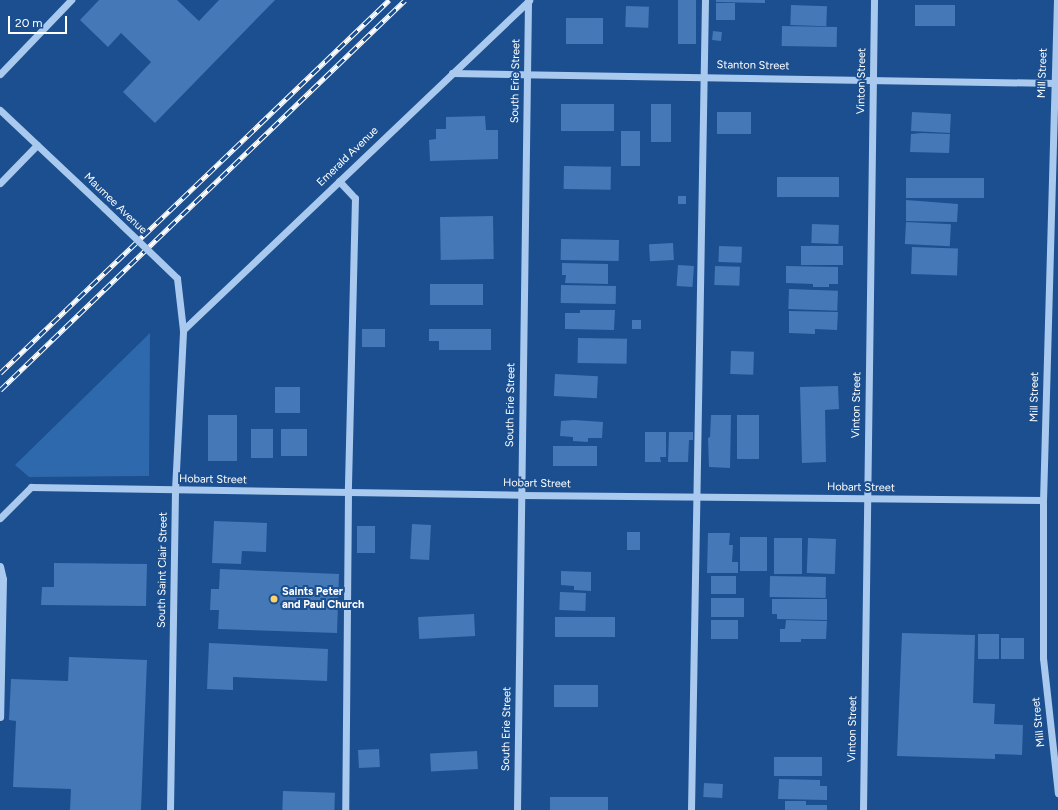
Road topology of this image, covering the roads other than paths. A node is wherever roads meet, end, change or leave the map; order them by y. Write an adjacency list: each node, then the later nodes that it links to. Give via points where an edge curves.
1 (71, 0): 7 (street)
2 (528, 0): 6 (street, Emerald Avenue); 8 (street, South Erie Street)
3 (705, 0): 9 (street)
4 (874, 0): 10 (street, Vinton Street)
5 (1057, 0): 11 (street, Mill Street)
6 (452, 73): 8 (street, Stanton Street); 14 (street, Emerald Avenue)
7 (0, 74)
8 (527, 74): 9 (street, Stanton Street); 19 (street, South Erie Street)
9 (704, 76): 10 (street, Stanton Street); 20 (street)
10 (873, 79): 11 (street, Stanton Street); 21 (street, Vinton Street)
11 (1054, 83): 22 (street, Mill Street)
12 (0, 110): 13 (street, Maumee Avenue)
13 (37, 145): 15 (street); 16 (street, Maumee Avenue, bridge, via 177,278)
14 (339, 181): 16 (street, Emerald Avenue); 18 (street, via 355,198)
15 (0, 183)
16 (183, 330): 17 (street, South Saint Clair Street)
17 (175, 490): 18 (street, Hobart Street); 23 (street, Hobart Street, via 31,487); 27 (street, South Saint Clair Street)
18 (348, 493): 19 (street, Hobart Street); 28 (street)
19 (521, 495): 20 (street, Hobart Street); 29 (street, South Erie Street)
20 (697, 497): 21 (street, Hobart Street); 30 (street)
21 (867, 499): 22 (street, Hobart Street); 31 (street, Vinton Street)
22 (1043, 500): 26 (street, Mill Street, via 1043,658)
23 (0, 518)
24 (0, 566): 25 (street, via 3,579)
25 (0, 717)
26 (1058, 793)
27 (170, 810)
28 (345, 810)
29 (517, 810)
30 (691, 810)
31 (863, 810)

